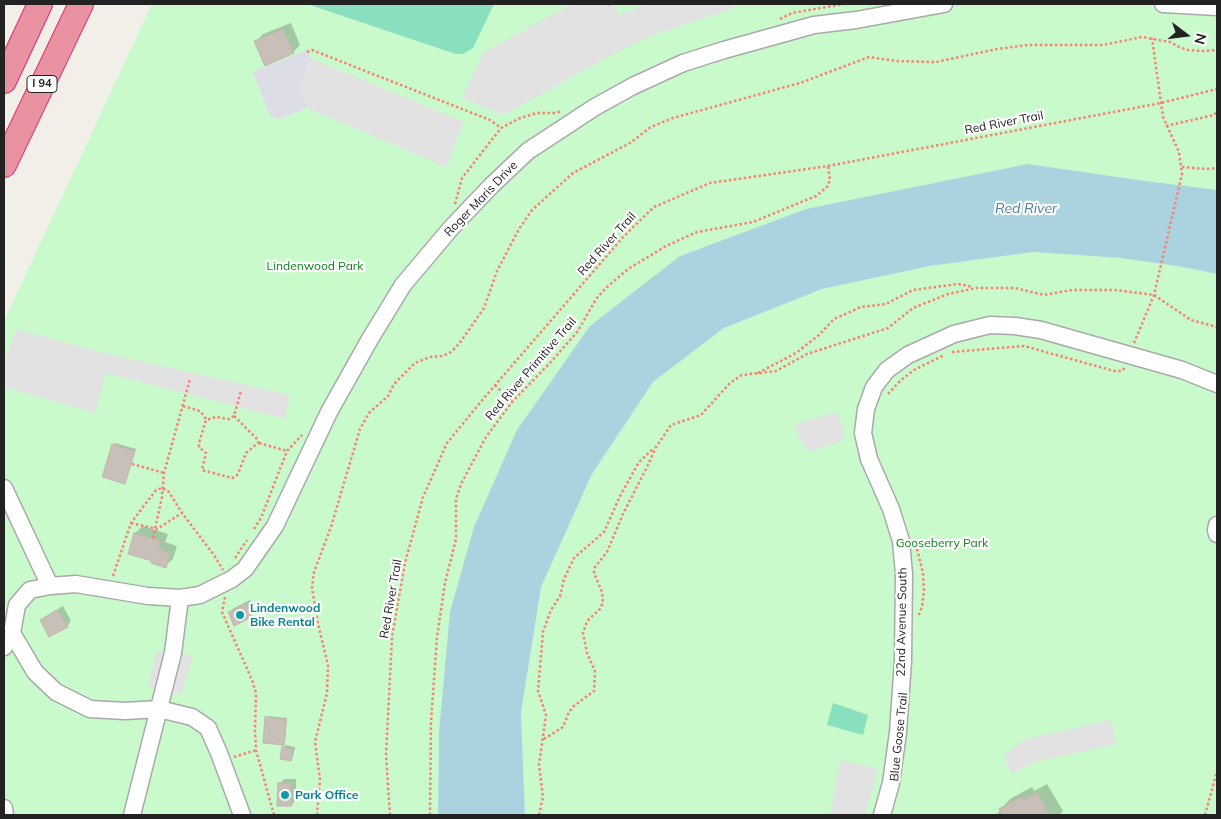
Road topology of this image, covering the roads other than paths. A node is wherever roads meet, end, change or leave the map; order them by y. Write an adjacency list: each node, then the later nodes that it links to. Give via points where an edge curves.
1 (40, 4): 6 (highway)
2 (81, 4): 7 (highway, I 94)
3 (944, 4): 13 (street, Roger Maris Drive, via 814,25 683,63 595,107 528,151 451,228 403,285 329,412 274,526 245,569 221,573 200,595)
4 (1163, 4): 5 (street)
5 (1217, 7)
6 (4, 81)
7 (4, 165)
8 (1217, 384): 21 (street, 22nd Avenue South, via 1182,370 1040,330 1014,326 990,325 954,334 908,355 887,370 874,387 866,409 863,433 869,459 901,541 904,574 898,732 891,783)
9 (4, 488): 12 (street)
10 (1217, 525): 11 (street)
11 (1217, 534)
12 (50, 586): 13 (street, Roger Maris Drive, via 76,584); 14 (street, Roger Maris Drive, via 30,590 17,606)
13 (180, 598): 16 (street, via 173,653)
14 (12, 633): 15 (street, Roger Maris Drive); 16 (street, via 35,672 56,692 90,709)
15 (4, 647)
16 (159, 709): 19 (street); 20 (street, via 192,717 208,728)
17 (4, 808): 18 (street)
18 (5, 815)
19 (132, 815)
20 (242, 815)
21 (882, 815)

